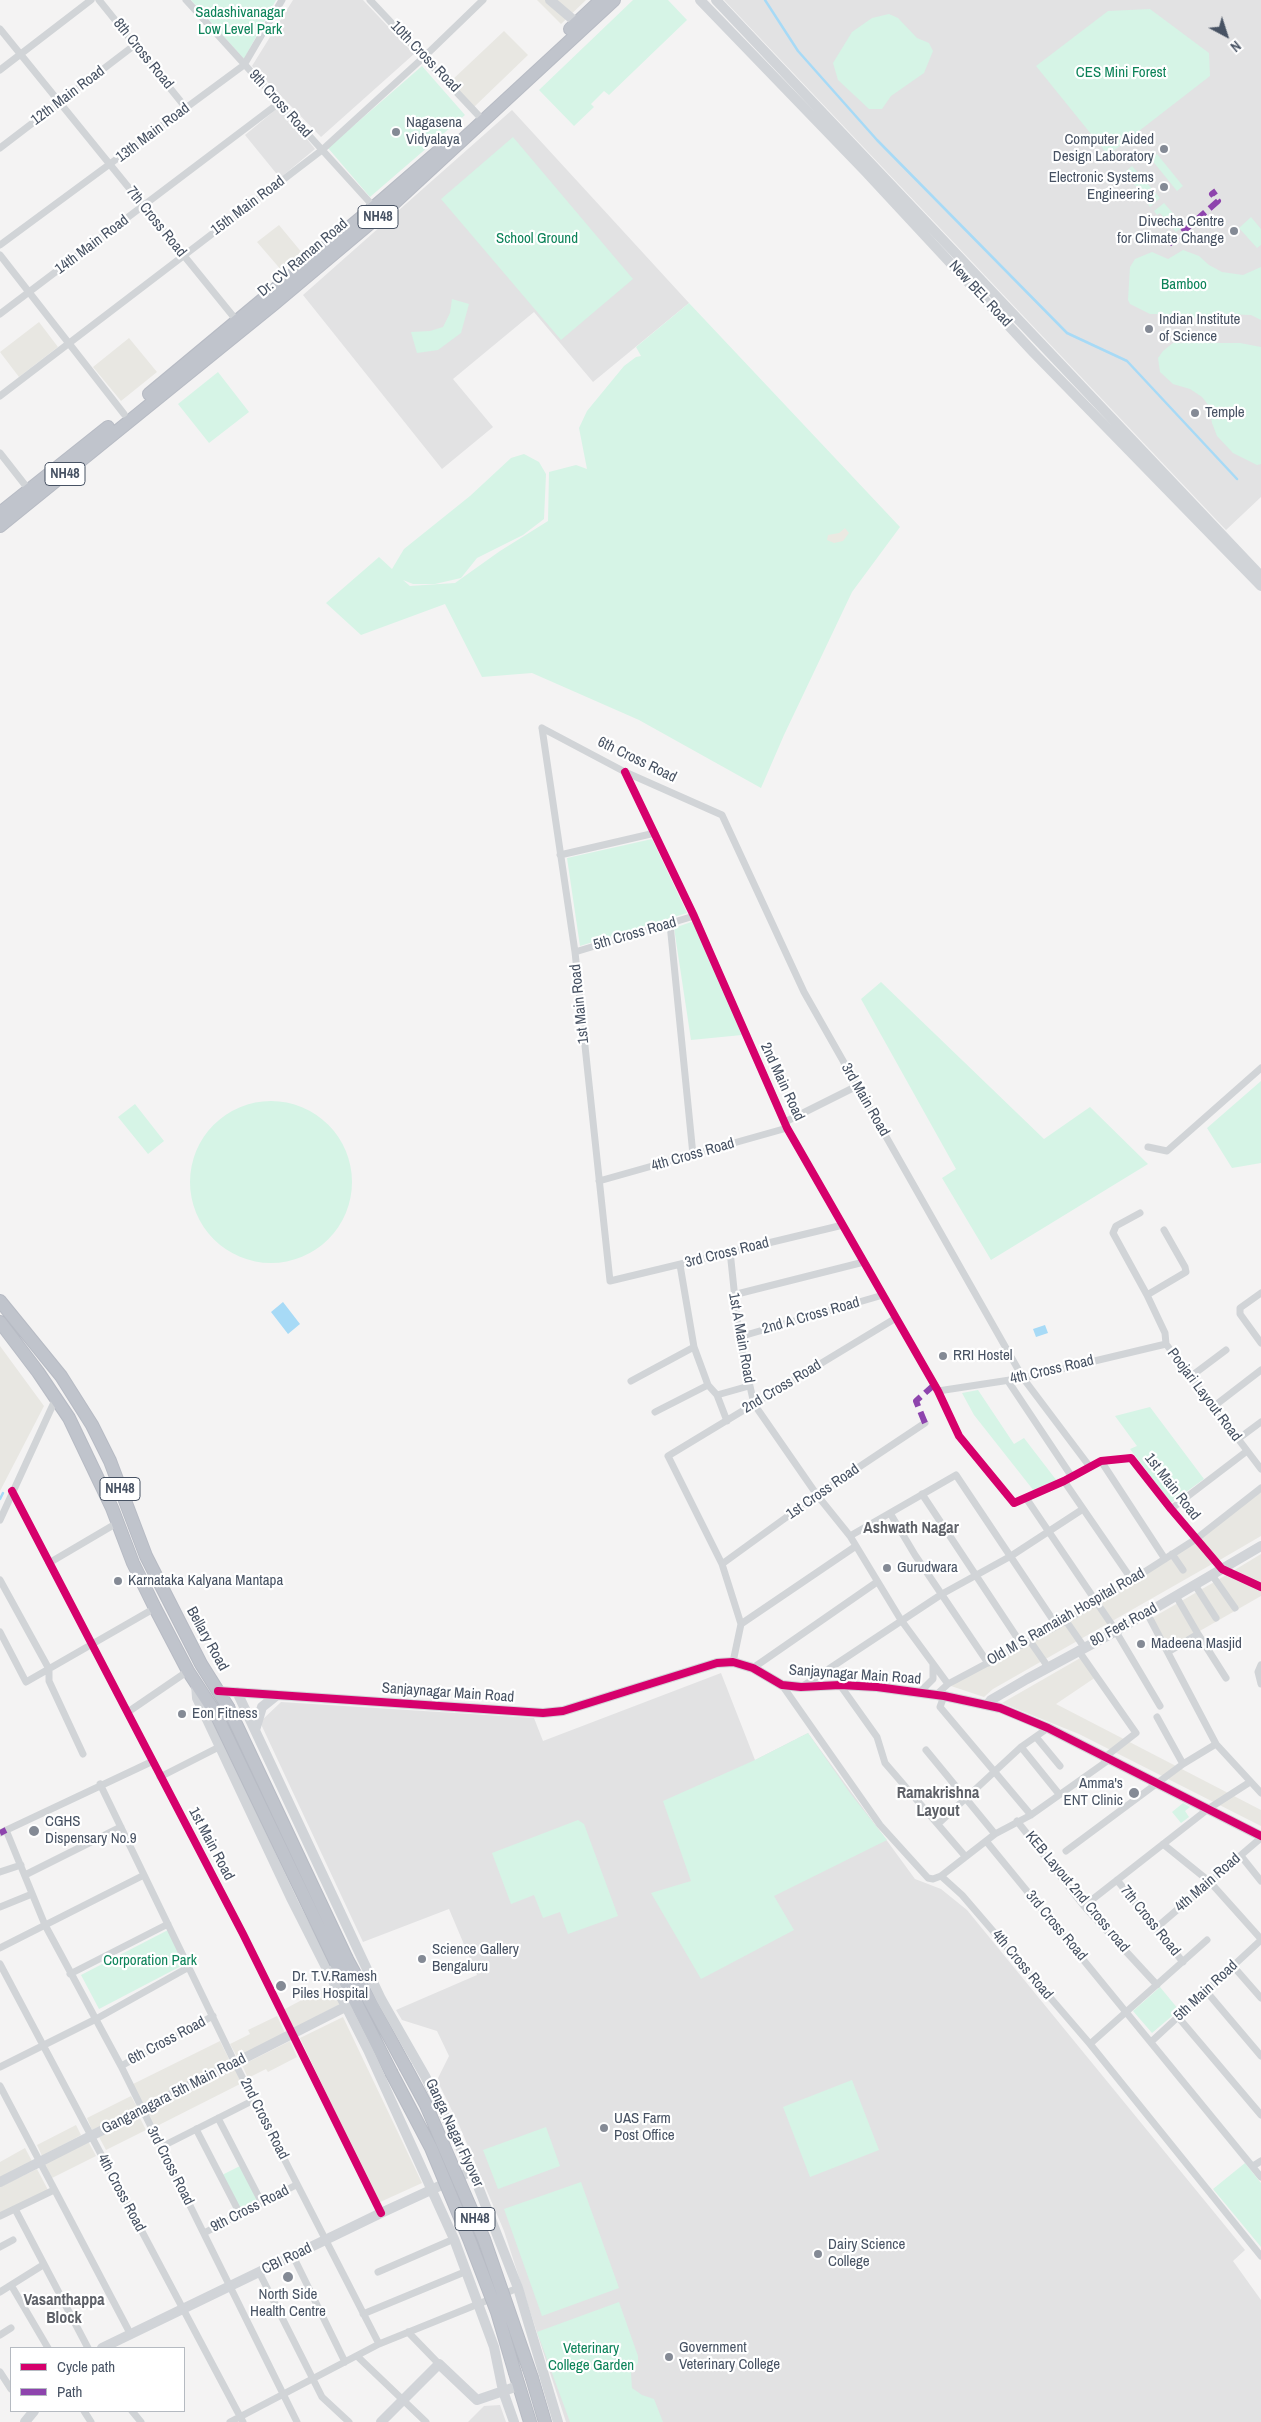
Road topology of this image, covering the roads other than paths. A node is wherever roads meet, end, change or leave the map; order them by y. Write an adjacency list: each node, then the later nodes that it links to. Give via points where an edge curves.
1 (91, 0): 15 (street)
2 (99, 0): 14 (street, 8th Cross Road)
3 (186, 0): 17 (street, 9th Cross Road)
4 (282, 0): 17 (street, 13th Main Road)
5 (370, 0): 16 (street, 10th Cross Road)
6 (483, 0): 16 (street, 15th Main Road)
7 (550, 0): 12 (street)
8 (601, 0): 12 (highway, Dr. CV Raman Road / NH48)
9 (614, 0): 40 (highway, Dr. CV Raman Road / NH48, via 384,211)
10 (700, 0): 42 (street, New BEL Road, via 866,171 1034,353)
11 (716, 0): 41 (street, New BEL Road)
12 (574, 20): 22 (highway, Dr. CV Raman Road / NH48)
13 (0, 29): 15 (street, 7th Cross Road)
14 (136, 44): 19 (street, 12th Main Road); 21 (street, 8th Cross Road)
15 (20, 54): 18 (street); 19 (street, 7th Cross Road)
16 (425, 56): 22 (street, 10th Cross Road); 24 (street, 15th Main Road)
17 (244, 65): 20 (street, 9th Cross Road); 21 (street, 13th Main Road)
18 (0, 70)
19 (60, 103): 23 (street, 12th Main Road); 25 (street, 7th Cross Road)
20 (279, 103): 24 (street, 9th Cross Road); 26 (street, 14th Main Road)
21 (186, 108): 25 (street, 13th Main Road)
22 (479, 116): 27 (highway, Dr. CV Raman Road / NH48)
23 (0, 148)
24 (322, 150): 27 (street, 9th Cross Road); 30 (street, 15th Main Road)
25 (110, 165): 26 (street, 7th Cross Road); 28 (street, 13th Main Road)
26 (143, 206): 30 (street, 7th Cross Road); 31 (street, 14th Main Road)
27 (374, 207): 33 (highway, Dr. CV Raman Road / NH48)
28 (0, 245)
29 (0, 255): 31 (street)
30 (184, 256): 33 (street, 7th Cross Road); 34 (street, 15th Main Road)
31 (29, 292): 32 (street, 14th Main Road); 34 (street)
32 (0, 314)
33 (237, 321): 36 (highway, Dr. CV Raman Road / NH48)
34 (68, 344): 35 (street, 15th Main Road); 36 (street)
35 (0, 396)
36 (124, 414): 38 (highway, Dr. CV Raman Road / NH48)
37 (0, 453): 38 (street)
38 (29, 490): 39 (highway, Dr. CV Raman Road / NH48)
39 (2, 508)
40 (0, 526)
41 (1261, 576)
42 (1261, 586)
43 (542, 728): 44 (street, 6th Cross Road); 47 (street, 1st Main Road)
44 (625, 772): 45 (street, 6th Cross Road); 46 (street, 2nd Main Road)
45 (722, 815): 52 (street, 3rd Main Road, via 804,992)
46 (654, 833): 47 (street); 48 (street, 2nd Main Road)
47 (560, 855): 50 (street, 1st Main Road)
48 (694, 916): 49 (street, 5th Cross Road); 53 (street, 2nd Main Road)
49 (670, 924): 50 (street, 5th Cross Road); 55 (street)
50 (575, 952): 56 (street, 1st Main Road)
51 (1261, 1068): 54 (street, via 1167,1151)
52 (857, 1086): 53 (street, 4th Cross Road); 78 (street, 3rd Main Road)
53 (786, 1125): 55 (street, 4th Cross Road); 58 (street, 2nd Main Road)
54 (1148, 1146)
55 (694, 1155): 56 (street, 4th Cross Road)
56 (599, 1181): 63 (street, 1st Main Road)
57 (1140, 1213): 67 (street, Poojari Layout Road, via 1113,1231)
58 (843, 1225): 60 (street, 3rd Cross Road); 61 (street, 2nd Main Road)
59 (1164, 1230): 67 (street, via 1186,1272)
60 (730, 1252): 62 (street, 3rd Cross Road); 65 (street, 1st A Main Road)
61 (864, 1262): 65 (street); 66 (street, 2nd Main Road)
62 (680, 1265): 63 (street, 3rd Cross Road); 74 (street)
63 (610, 1281)
64 (1261, 1293): 72 (street, via 1240,1308 1240,1314)
65 (733, 1295): 71 (street, 1st A Main Road)
66 (883, 1295): 69 (street, 2nd Main Road); 71 (street, 2nd A Cross Road)
67 (1147, 1295): 73 (street, Poojari Layout Road, via 1165,1333)
68 (0, 1301): 163 (highway, Bellary Road / NH48, via 61,1376 92,1425 110,1462 146,1556 201,1664)
69 (896, 1318): 83 (street, 2nd Main Road); 86 (street, 2nd Cross Road)
70 (0, 1322): 85 (highway, Bellary Road / NH48)
71 (739, 1337): 82 (street, 1st A Main Road)
72 (1261, 1343)
73 (1166, 1344): 77 (street, Poojari Layout Road); 78 (street, 4th Cross Road)
74 (694, 1347): 79 (street); 81 (street)
75 (1226, 1350): 77 (street)
76 (1261, 1370): 87 (street)
77 (1190, 1377): 87 (street, Poojari Layout Road)
78 (1023, 1378): 80 (street, 4th Cross Road); 95 (street, 3rd Main Road)
79 (631, 1381)
80 (1008, 1381): 83 (street, 4th Cross Road); 97 (street)
81 (708, 1385): 84 (street); 88 (street)
82 (749, 1386): 84 (street); 86 (street, 1st A Main Road)
83 (938, 1391): 104 (street, 2nd Main Road, via 959,1436)
84 (717, 1395): 89 (street)
85 (56, 1397): 100 (street); 109 (highway, Bellary Road / NH48, via 82,1442)
86 (754, 1404): 89 (street, 2nd Cross Road); 102 (street, 1st A Main Road)
87 (1213, 1407): 92 (street, Poojari Layout Road)
88 (655, 1412)
89 (727, 1421): 119 (street, 2nd Cross Road, via 668,1456)
90 (1261, 1422): 92 (street)
91 (925, 1423): 102 (street, 1st Cross Road)
92 (1238, 1439): 93 (street, Poojari Layout Road)
93 (1247, 1451): 96 (street, Poojari Layout Road); 106 (street)
94 (1101, 1461): 95 (street, 1st Main Road); 106 (street, 1st Main Road, via 1131,1458); 117 (street)
95 (1090, 1467): 97 (street, 1st Main Road)
96 (1261, 1469)
97 (1072, 1477): 98 (street, 1st Main Road)
98 (1064, 1481): 103 (street, 1st Main Road); 105 (street)
99 (1261, 1488): 112 (street, Old M S Ramaiah Hospital Road)
100 (12, 1491): 108 (street); 118 (street, 1st Main Road)
101 (922, 1494): 107 (street); 116 (street, via 956,1475); 122 (street)
102 (817, 1495): 111 (street); 119 (street, 1st Cross Road)
103 (1026, 1498): 104 (street, 1st Main Road); 110 (street)
104 (1014, 1503)
105 (1083, 1509): 110 (street); 125 (street)
106 (1171, 1509): 112 (street, 1st Main Road)
107 (890, 1513): 111 (street); 129 (street)
108 (0, 1520)
109 (117, 1523): 118 (street); 132 (highway, Bellary Road / NH48)
110 (1050, 1532): 116 (street); 131 (street)
111 (850, 1536): 113 (street)
112 (1196, 1539): 115 (street, Old M S Ramaiah Hospital Road); 120 (street, 1st Main Road)
113 (856, 1546): 126 (street); 138 (street)
114 (1261, 1546): 120 (street, 80 Feet Road)
115 (1172, 1554): 117 (street, Old M S Ramaiah Hospital Road); 121 (street)
116 (1011, 1556): 122 (street); 139 (street)
117 (1165, 1559): 125 (street, Old M S Ramaiah Hospital Road)
118 (49, 1563): 144 (street, 1st Main Road)
119 (722, 1564): 138 (street)
120 (1222, 1569): 123 (street, 80 Feet Road); 128 (street)
121 (1183, 1570)
122 (975, 1574): 129 (street); 145 (street)
123 (1212, 1575): 127 (street, 80 Feet Road); 133 (street)
124 (0, 1580): 154 (street)
125 (1132, 1580): 131 (street, Old M S Ramaiah Hospital Road)
126 (877, 1582): 136 (street); 153 (street)
127 (1195, 1585): 130 (street, 80 Feet Road); 135 (street)
128 (1261, 1587)
129 (942, 1594): 136 (street); 149 (street)
130 (1176, 1596): 134 (street, 80 Feet Road); 142 (street)
131 (1097, 1602): 137 (street, Old M S Ramaiah Hospital Road); 140 (street)
132 (155, 1608): 144 (street); 155 (highway, Bellary Road / NH48)
133 (1235, 1608)
134 (1147, 1613): 140 (street, 80 Feet Road); 147 (street)
135 (1216, 1618)
136 (901, 1620): 150 (street); 162 (street)
137 (1066, 1620): 139 (street, Old M S Ramaiah Hospital Road); 146 (street)
138 (741, 1624): 148 (street)
139 (1057, 1626): 143 (street, Old M S Ramaiah Hospital Road)
140 (1116, 1630): 146 (street, 80 Feet Road); 168 (street)
141 (0, 1632): 154 (street, via 26,1682)
142 (1198, 1634): 147 (street); 156 (street)
143 (1030, 1640): 145 (street, Old M S Ramaiah Hospital Road); 152 (street)
144 (92, 1643): 154 (street); 169 (street, 1st Main Road)
145 (1022, 1645): 149 (street, Old M S Ramaiah Hospital Road)
146 (1081, 1649): 152 (street, 80 Feet Road); 179 (street, via 1136,1733)
147 (1168, 1652): 174 (street)
148 (733, 1662): 153 (street, Sanjaynagar Main Road); 165 (street, Sanjaynagar Main Road, via 717,1663 563,1710 543,1713)
149 (988, 1663): 158 (street, Old M S Ramaiah Hospital Road)
150 (933, 1664): 158 (street); 164 (street, via 933,1679)
151 (1261, 1665): 159 (street, via 1258,1672)
152 (1048, 1667): 167 (street, 80 Feet Road)
153 (753, 1668): 160 (street, Sanjaynagar Main Road)
154 (49, 1669): 178 (street, via 49,1681)
155 (188, 1671): 157 (highway, Bellary Road / NH48); 169 (street)
156 (1226, 1678)
157 (196, 1684): 175 (street, via 197,1698); 225 (highway, Bellary Road / NH48, bridge, via 216,1714)
158 (948, 1684): 166 (street, Old M S Ramaiah Hospital Road)
159 (1261, 1684)
160 (782, 1685): 162 (street, Sanjaynagar Main Road); 212 (street, 4th Cross Road, via 880,1825 928,1878)
161 (840, 1685): 162 (street, Sanjaynagar Main Road); 164 (street, Sanjaynagar Main Road); 198 (street, via 876,1737 885,1763)
162 (801, 1687)
163 (228, 1691): 165 (street, Sanjaynagar Main Road); 172 (street); 182 (street); 225 (highway, Bellary Road / NH48, bridge, via 228,1707)
164 (920, 1692): 166 (street, Sanjaynagar Main Road)
165 (277, 1695): 172 (street, via 262,1708)
166 (940, 1695): 167 (street, Sanjaynagar Main Road); 184 (street, via 940,1707)
167 (988, 1704): 171 (street, Sanjaynagar Main Road)
168 (1160, 1706)
169 (128, 1712): 180 (street, 1st Main Road)
170 (1157, 1717): 181 (street)
171 (1048, 1728): 173 (street); 179 (street, Sanjaynagar Main Road)
172 (255, 1730): 182 (street)
173 (1036, 1737): 176 (street); 183 (street)
174 (1216, 1744): 181 (street); 187 (street)
175 (219, 1747): 185 (street); 186 (street)
176 (1021, 1747): 184 (street); 192 (street)
177 (926, 1750): 193 (street)
178 (83, 1754)
179 (1108, 1758): 189 (street, Sanjaynagar Main Road); 192 (street)
180 (151, 1762): 185 (street, 1st Main Road); 188 (street)
181 (1183, 1764): 189 (street)
182 (269, 1765): 186 (street); 190 (street)
183 (1060, 1766)
184 (995, 1771): 193 (street); 196 (street)
185 (160, 1777): 240 (street, 1st Main Road)
186 (236, 1781): 194 (street)
187 (1250, 1782): 191 (street); 195 (street)
188 (100, 1784): 199 (street, 2nd Cross Road); 200 (street)
189 (1158, 1784): 195 (street, Sanjaynagar Main Road); 205 (street)
190 (285, 1792): 194 (street); 234 (street)
191 (1261, 1793)
192 (1059, 1794): 196 (street)
193 (968, 1798): 198 (street); 201 (street)
194 (249, 1808): 235 (street, via 292,1900)
195 (1208, 1809): 202 (street, Sanjaynagar Main Road); 204 (street)
196 (1031, 1815): 197 (street)
197 (1018, 1821): 201 (street); 217 (street, KEB Layout 2nd Cross road)
198 (938, 1824): 206 (street)
199 (121, 1827): 210 (street); 211 (street, 2nd Cross Road)
200 (3, 1832): 208 (street, 3rd Cross Road)
201 (996, 1834): 203 (street)
202 (1261, 1837): 207 (street, 4th Main Road)
203 (986, 1841): 206 (street); 236 (street, 3rd Cross Road)
204 (1163, 1844): 213 (street); 215 (street)
205 (1066, 1852)
206 (965, 1856): 212 (street)
207 (1241, 1856): 214 (street); 215 (street, 4th Main Road)
208 (21, 1865): 209 (street); 210 (street, 3rd Cross Road)
209 (0, 1872)
210 (26, 1875): 216 (street, 3rd Cross Road)
211 (144, 1875): 219 (street); 220 (street, 2nd Cross Road)
212 (941, 1876): 242 (street, 4th Cross Road, via 962,1895)
213 (1117, 1880): 217 (street); 221 (street, 7th Cross Road)
214 (1261, 1880)
215 (1210, 1882): 221 (street, 4th Main Road); 222 (street)
216 (32, 1894): 218 (street); 219 (street, 3rd Cross Road)
217 (1084, 1906): 231 (street, KEB Layout 2nd Cross road)
218 (0, 1907)
219 (45, 1924): 224 (street); 230 (street, 3rd Cross Road)
220 (168, 1924): 228 (street, 2nd Cross Road); 230 (street)
221 (1156, 1928): 226 (street, 7th Cross Road)
222 (1261, 1939): 229 (street, 5th Main Road)
223 (1207, 1940): 226 (street)
224 (0, 1948)
225 (342, 1961): 234 (highway, Bellary Road / NH48); 235 (highway, Bellary Road / NH48)
226 (1183, 1962): 231 (street)
227 (0, 1964): 243 (street, 4th Cross Road)
228 (189, 1966): 237 (street, 2nd Cross Road); 239 (street)
229 (1233, 1966): 232 (street, 5th Main Road); 233 (street)
230 (70, 1974): 239 (street, 3rd Cross Road)
231 (1157, 1985): 236 (street)
232 (1206, 1991): 238 (street, 5th Main Road); 244 (street)
233 (1261, 1998)
234 (376, 2001): 259 (street, via 425,2076); 316 (highway, Ganga Nagar Flyover / NH48, bridge, via 404,2066 426,2105 484,2240)
235 (352, 2006): 240 (street, Ganganagara 5th Main Road); 264 (street); 301 (highway, Ganga Nagar Flyover / NH48, bridge, via 431,2148 497,2312)
236 (1127, 2012): 241 (street, 3rd Cross Road); 242 (street)
237 (213, 2016): 245 (street, 2nd Cross Road); 246 (street, 6th Cross Road)
238 (1178, 2017): 241 (street, 5th Main Road); 251 (street)
239 (96, 2019): 243 (street); 246 (street, 3rd Cross Road)
240 (292, 2034): 245 (street, Ganganagara 5th Main Road); 267 (street, 1st Main Road)
241 (1152, 2042): 258 (street, 3rd Cross Road)
242 (1090, 2044): 276 (street, 4th Cross Road)
243 (43, 2046): 247 (street); 254 (street, 4th Cross Road)
244 (1261, 2056)
245 (235, 2063): 249 (street, 2nd Cross Road); 250 (street, Ganganagara 5th Main Road)
246 (121, 2066): 250 (street, 3rd Cross Road)
247 (0, 2067)
248 (0, 2086): 257 (street)
249 (254, 2100): 252 (street); 262 (street, 2nd Cross Road)
250 (142, 2110): 254 (street, Ganganagara 5th Main Road); 255 (street, 3rd Cross Road)
251 (1261, 2115)
252 (218, 2118): 253 (street); 265 (street)
253 (196, 2129): 255 (street); 268 (street)
254 (91, 2136): 257 (street, Ganganagara 5th Main Road); 286 (street, 4th Cross Road)
255 (161, 2147): 270 (street, 3rd Cross Road)
256 (1261, 2161): 258 (street)
257 (40, 2162): 261 (street, Ganganagara 5th Main Road); 263 (street)
258 (1253, 2166): 260 (street, 3rd Cross Road)
259 (472, 2171): 264 (street, CBI Road); 283 (street)
260 (1261, 2177)
261 (0, 2182)
262 (296, 2185): 265 (street, 9th Cross Road); 273 (street, 2nd Cross Road)
263 (54, 2190): 266 (street); 290 (street)
264 (431, 2190): 267 (street, CBI Road); 271 (street)
265 (262, 2203): 268 (street, 9th Cross Road)
266 (15, 2209): 269 (street); 277 (street)
267 (381, 2213): 273 (street, CBI Road)
268 (240, 2214): 270 (street, 9th Cross Road)
269 (0, 2216)
270 (204, 2233): 282 (street, 3rd Cross Road)
271 (454, 2239): 278 (street); 280 (street)
272 (13, 2240): 274 (street)
273 (325, 2240): 275 (street, CBI Road); 287 (street, 2nd Cross Road)
274 (0, 2247)
275 (293, 2256): 279 (street, CBI Road); 297 (street)
276 (1261, 2256)
277 (43, 2265): 281 (street); 294 (street)
278 (467, 2271): 285 (street); 287 (street)
279 (259, 2272): 282 (street, CBI Road); 300 (street)
280 (378, 2272)
281 (12, 2285): 284 (street); 293 (street)
282 (230, 2286): 286 (street, CBI Road); 304 (street, 3rd Cross Road)
283 (518, 2288): 285 (street); 317 (street)
284 (0, 2292)
285 (479, 2303): 289 (street); 303 (street, via 494,2347)
286 (182, 2310): 290 (street, CBI Road); 307 (street, 4th Cross Road)
287 (363, 2314): 292 (street, 2nd Cross Road)
288 (11, 2328): 291 (street)
289 (408, 2332): 292 (street); 298 (street)
290 (131, 2334): 295 (street, CBI Road)
291 (0, 2335)
292 (379, 2344): 296 (street)
293 (47, 2347)
294 (87, 2347)
295 (104, 2347)
296 (357, 2356): 297 (street); 305 (street)
297 (345, 2362): 300 (street)
298 (439, 2364): 303 (street, via 477,2400); 305 (street)
299 (1, 2374): 302 (street)
300 (314, 2378): 304 (street); 311 (street, via 322,2396)
301 (518, 2386): 303 (street); 315 (highway, NH48)
302 (10, 2388)
303 (503, 2391): 314 (street)
304 (284, 2394): 307 (street); 310 (street, 3rd Cross Road)
305 (403, 2400): 312 (street); 313 (street)
306 (133, 2412): 308 (street)
307 (241, 2419): 309 (street)
308 (141, 2422)
309 (230, 2422)
310 (296, 2422)
311 (349, 2422)
312 (381, 2422)
313 (426, 2422)
314 (514, 2422)
315 (530, 2422)
316 (544, 2422)
317 (558, 2422)

